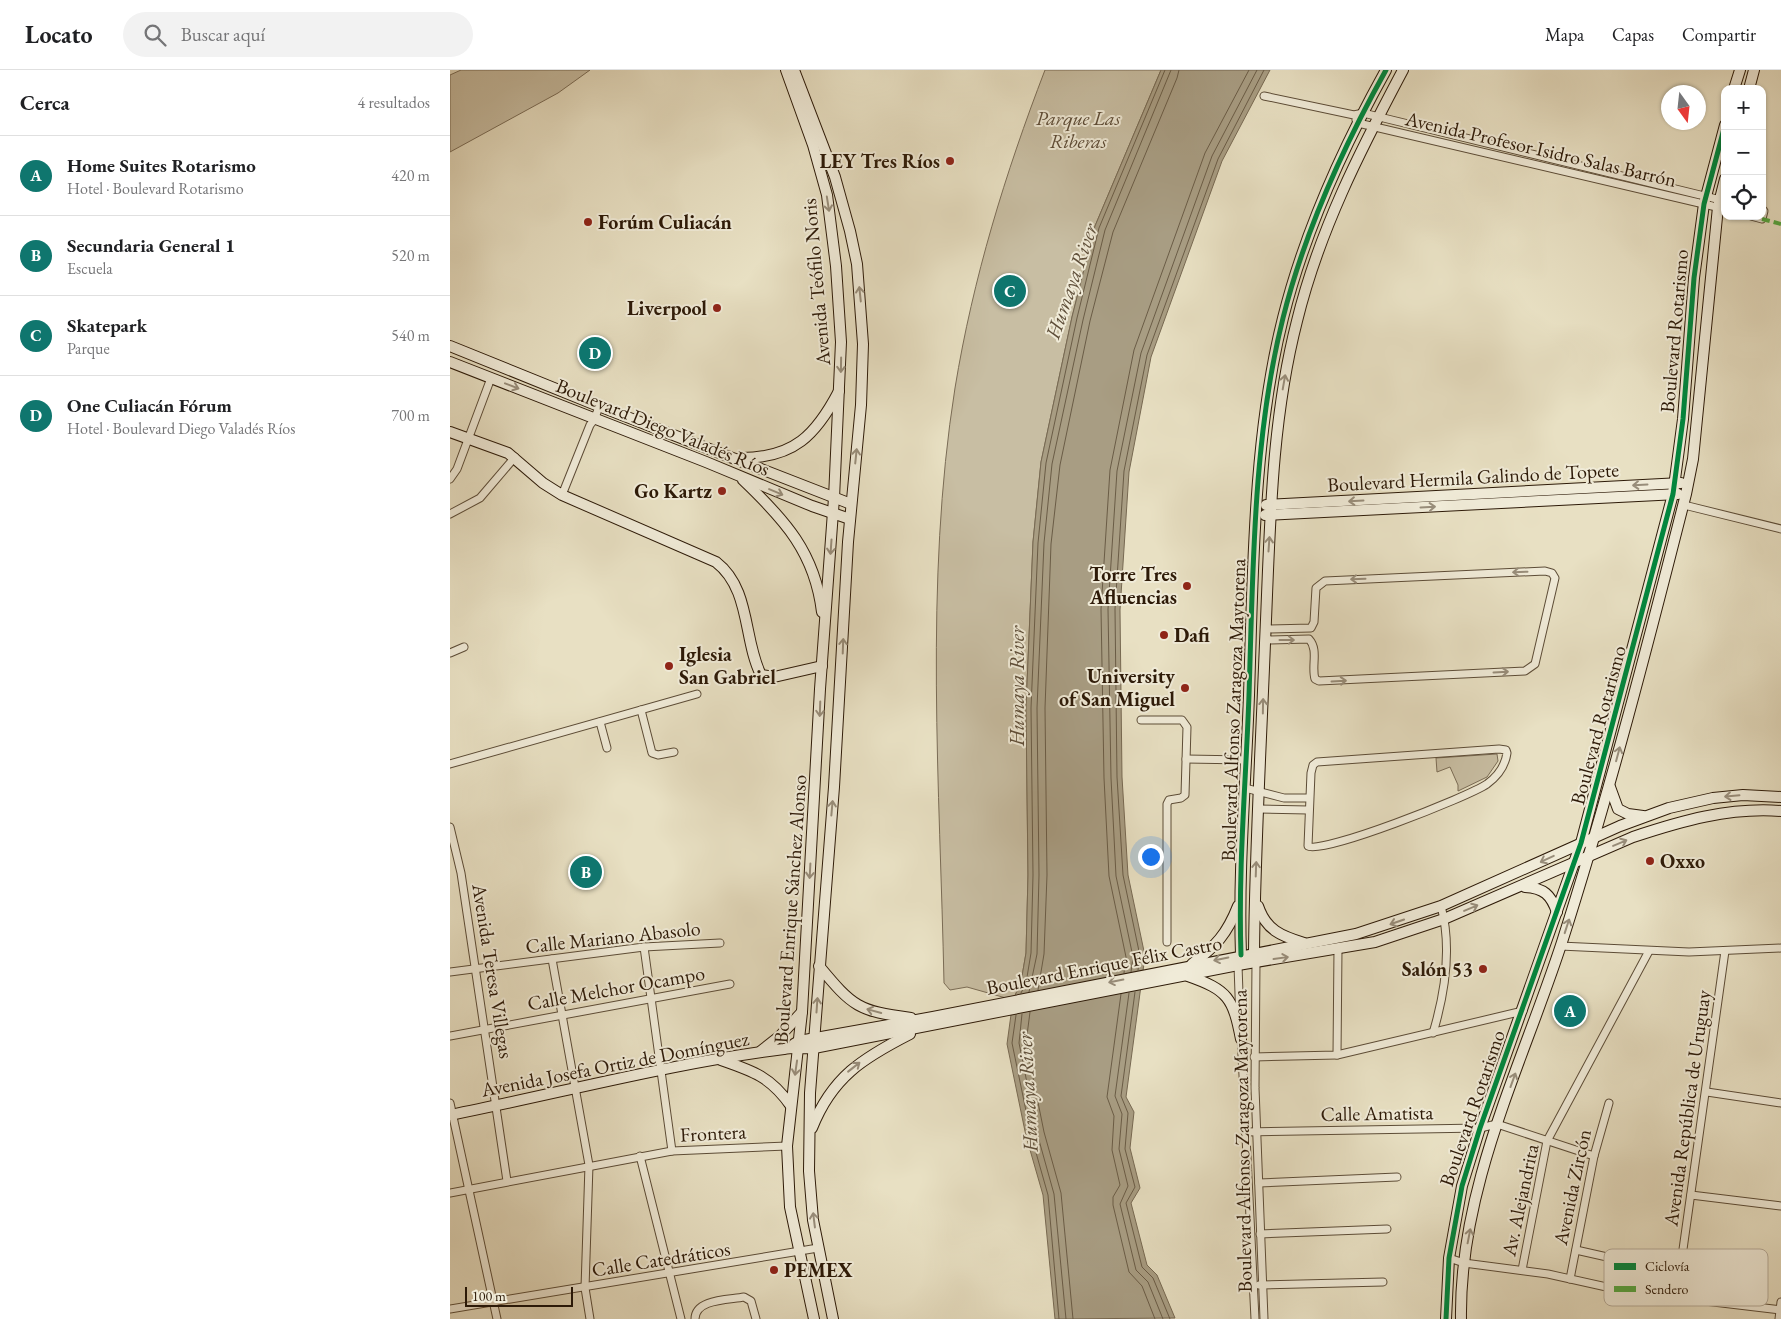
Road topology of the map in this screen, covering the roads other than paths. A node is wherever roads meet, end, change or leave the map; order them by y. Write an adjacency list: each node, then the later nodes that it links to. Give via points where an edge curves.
1 (786, 70): 9 (main road, Avenida Teófilo Noris)
2 (794, 70): 9 (main road, Avenida Teófilo Noris)
3 (1386, 70): 11 (main road, Boulevard Alfonso Zaragoza Maytorena)
4 (1403, 70): 12 (main road, Boulevard Alfonso Zaragoza Maytorena)
5 (1740, 70): 7 (main road)
6 (1754, 70): 8 (main road)
7 (1735, 85)
8 (1750, 85)
9 (797, 89): 23 (main road, Avenida Teófilo Noris, one-way to 23, via 829,206 839,303); 39 (main road, Avenida Teófilo Noris, one-way to 9, via 862,374 857,264 835,177)
10 (1264, 96): 11 (street, Avenida Profesor Isidro Salas Barrón)
11 (1358, 117): 12 (street, Avenida Profesor Isidro Salas Barrón); 13 (street, Avenida Profesor Isidro Salas Barrón); 18 (main road, Boulevard Alfonso Zaragoza Maytorena, via 1314,218)
12 (1379, 117): 13 (main road, Boulevard Alfonso Zaragoza Maytorena); 15 (street, Avenida Profesor Isidro Salas Barrón)
13 (1373, 126): 15 (street, Avenida Profesor Isidro Salas Barrón); 19 (main road, Boulevard Alfonso Zaragoza Maytorena, via 1327,226)
14 (1724, 130): 15 (main road, Boulevard Rotarismo)
15 (1705, 200): 16 (street, Avenida Profesor Isidro Salas Barrón); 34 (main road, Boulevard Rotarismo, via 1694,278 1691,342)
16 (1721, 204)
17 (1721, 212): 33 (main road, Boulevard Rotarismo)
18 (1283, 318): 19 (main road); 42 (main road, Boulevard Alfonso Zaragoza Maytorena, via 1267,400)
19 (1296, 322): 41 (main road, Boulevard Alfonso Zaragoza Maytorena, one-way to 19, via 1278,420)
20 (450, 346): 24 (main road, Boulevard Diego Valadés Ríos)
21 (450, 362): 22 (main road, Boulevard Diego Valadés Ríos)
22 (491, 378): 25 (main road, Boulevard Diego Valadés Ríos, one-way to 25); 28 (street)
23 (841, 388): 30 (main road, via 819,425 792,448 765,457); 38 (main road, Avenida Teófilo Noris)
24 (595, 405): 25 (street); 30 (main road, Boulevard Diego Valadés Ríos)
25 (591, 421): 31 (main road, Boulevard Diego Valadés Ríos); 37 (street)
26 (450, 432): 28 (main road)
27 (450, 439): 28 (main road)
28 (470, 441): 29 (main road); 32 (street)
29 (516, 458): 37 (main road); 43 (street, via 480,498)
30 (735, 458): 38 (main road, Boulevard Diego Valadés Ríos)
31 (739, 476): 44 (main road, Boulevard Diego Valadés Ríos, one-way to 44); 47 (main road, via 779,515 798,540 817,587)
32 (450, 480)
33 (1689, 483): 34 (main road, Boulevard Hermila Galindo de Topete); 36 (main road, Boulevard Rotarismo)
34 (1676, 484): 35 (main road, Boulevard Rotarismo); 41 (main road, Boulevard Hermila Galindo de Topete, one-way to 41)
35 (1673, 494): 36 (main road, Boulevard Hermila Galindo de Topete); 41 (main road, Boulevard Hermila Galindo de Topete, one-way to 35); 51 (main road, Boulevard Rotarismo)
36 (1686, 494): 40 (main road, Boulevard Rotarismo)
37 (562, 496): 52 (main road, via 716,562 729,575 742,605 761,674 774,677)
38 (834, 498): 39 (main road, Boulevard Diego Valadés Ríos); 44 (main road, Boulevard Enrique Sánchez Alonso)
39 (851, 504): 45 (main road)
40 (1684, 505): 46 (street); 53 (main road, Boulevard Rotarismo)
41 (1272, 510): 42 (main road, Boulevard Hermila Galindo de Topete); 48 (main road, Boulevard Alfonso Zaragoza Maytorena, one-way to 41)
42 (1258, 511): 61 (main road, Boulevard Alfonso Zaragoza Maytorena)
43 (450, 514)
44 (833, 514): 45 (main road, Boulevard Diego Valadés Ríos); 47 (main road, Boulevard Enrique Sánchez Alonso, one-way to 47)
45 (850, 519): 97 (main road, Boulevard Enrique Sánchez Alonso, one-way to 45, via 835,778)
46 (1781, 529)
47 (824, 632): 52 (main road, Boulevard Enrique Sánchez Alonso)
48 (1266, 634): 48 (street, one-way to 48, via 1309,640 1314,649 1313,674 1319,681 1525,671 1535,664 1554,578 1552,573 1545,571 1325,581 1316,588 1311,628); 65 (main road, Boulevard Alfonso Zaragoza Maytorena, one-way to 48)
49 (464, 647): 50 (street)
50 (450, 653)
51 (1629, 665): 53 (main road); 76 (main road, Boulevard Rotarismo)
52 (822, 666): 104 (main road, Boulevard Enrique Sánchez Alonso, one-way to 104)
53 (1641, 667): 63 (main road, Boulevard Rotarismo, one-way to 53)
54 (697, 694): 55 (street)
55 (641, 710): 57 (street); 59 (street, via 652,753)
56 (1141, 720): 60 (street, via 1184,722 1187,727)
57 (600, 722): 58 (street); 62 (street)
58 (607, 748)
59 (674, 752)
60 (1186, 759): 61 (street); 85 (street, via 1185,795 1169,800 1167,804)
61 (1246, 760): 64 (main road, Boulevard Alfonso Zaragoza Maytorena)
62 (450, 764)
63 (1610, 786): 73 (main road, via 1618,808 1628,814); 75 (main road, Boulevard Rotarismo)
64 (1245, 788): 65 (street); 81 (main road, Boulevard Alfonso Zaragoza Maytorena)
65 (1259, 791): 67 (street); 69 (main road, Boulevard Alfonso Zaragoza Maytorena)
66 (1781, 797): 73 (main road, Boulevard Enrique Félix Castro, one-way to 73, via 1743,795 1713,798)
67 (1284, 798): 68 (street); 70 (street)
68 (1309, 798): 71 (street); 71 (street, via 1312,768 1317,762 1499,749 1508,753 1506,763 1497,775 1471,793 1423,814 1318,848 1308,846)
69 (1258, 809): 70 (street); 80 (main road, Boulevard Alfonso Zaragoza Maytorena, one-way to 69)
70 (1283, 809): 71 (street)
71 (1308, 810)
72 (1781, 811): 77 (main road, Boulevard Enrique Félix Castro, one-way to 72, via 1633,837 1689,820 1743,811)
73 (1644, 816): 75 (main road, Boulevard Enrique Félix Castro)
74 (450, 826): 98 (street, Avenida Teresa Villegas, via 462,872)
75 (1596, 837): 76 (main road, Boulevard Enrique Félix Castro); 77 (main road, Boulevard Rotarismo)
76 (1581, 843): 78 (main road, Boulevard Rotarismo); 82 (main road, Boulevard Enrique Félix Castro, one-way to 82)
77 (1589, 856): 78 (main road, Boulevard Enrique Félix Castro); 88 (main road, Boulevard Rotarismo, one-way to 77)
78 (1574, 864): 79 (main road, Boulevard Enrique Félix Castro); 83 (main road, Boulevard Rotarismo)
79 (1522, 887): 83 (main road, via 1543,890 1553,901); 84 (main road, Boulevard Enrique Félix Castro, one-way to 79)
80 (1255, 899): 87 (main road, via 1268,927 1284,937); 94 (main road, Boulevard Alfonso Zaragoza Maytorena)
81 (1240, 900): 96 (main road, Boulevard Alfonso Zaragoza Maytorena); 99 (main road, via 1226,932)
82 (1440, 906): 84 (street); 87 (main road, Boulevard Enrique Félix Castro, one-way to 87, via 1380,928)
83 (1557, 912): 103 (main road, Boulevard Rotarismo)
84 (1444, 920): 91 (main road, Boulevard Enrique Félix Castro, via 1375,942); 108 (street, via 1443,996)
85 (1167, 942)
86 (720, 943): 89 (street, Calle Mariano Abasolo)
87 (1307, 944): 94 (main road, Boulevard Enrique Félix Castro)
88 (1560, 946): 92 (street); 126 (main road, Boulevard Rotarismo, one-way to 88)
89 (644, 947): 95 (street, Calle Mariano Abasolo); 102 (street)
90 (1781, 948): 93 (street)
91 (1338, 949): 94 (main road, Boulevard Enrique Félix Castro, one-way to 91); 114 (street)
92 (1649, 951): 93 (street); 131 (street, Av. Alejandrita)
93 (1726, 951): 119 (street, Avenida República de Uruguay)
94 (1255, 957): 96 (main road, Boulevard Enrique Félix Castro); 115 (street, Boulevard Alfonso Zaragoza Maytorena)
95 (552, 959): 98 (street, Calle Mariano Abasolo); 105 (street)
96 (1240, 960): 99 (main road, Boulevard Enrique Félix Castro); 110 (street, Boulevard Alfonso Zaragoza Maytorena)
97 (819, 966): 106 (main road, one-way to 97, via 864,1009 850,1002); 111 (main road, Boulevard Enrique Sánchez Alonso, one-way to 97)
98 (475, 968): 100 (street, Calle Mariano Abasolo); 107 (street, Avenida Teresa Villegas)
99 (1189, 970): 106 (main road, Boulevard Enrique Félix Castro); 110 (main road, via 1224,994 1235,1010)
100 (450, 972)
101 (730, 984): 102 (street, Calle Melchor Ocampo)
102 (650, 998): 105 (street, Calle Melchor Ocampo); 117 (street)
103 (1523, 1011): 108 (street); 127 (main road, Boulevard Rotarismo)
104 (802, 1012): 112 (main road, Boulevard Enrique Sánchez Alonso); 113 (main road, via 780,1036)
105 (562, 1014): 107 (street, Calle Melchor Ocampo); 118 (street)
106 (921, 1024): 111 (main road, Boulevard Enrique Félix Castro); 130 (main road, one-way to 106, via 820,1108 844,1075)
107 (484, 1029): 109 (street, Calle Melchor Ocampo); 123 (street, Avenida Teresa Villegas)
108 (1433, 1033): 114 (street)
109 (450, 1036)
110 (1241, 1039): 128 (street, Boulevard Alfonso Zaragoza Maytorena)
111 (814, 1043): 112 (main road, Boulevard Enrique Félix Castro); 130 (main road, Boulevard Enrique Sánchez Alonso)
112 (799, 1046): 113 (main road, Avenida Josefa Ortiz de Domínguez); 124 (main road, Boulevard Enrique Sánchez Alonso, one-way to 124)
113 (758, 1053): 116 (main road, Avenida Josefa Ortiz de Domínguez)
114 (1337, 1055): 115 (street)
115 (1254, 1057): 129 (street, Boulevard Alfonso Zaragoza Maytorena)
116 (720, 1060): 117 (main road, Avenida Josefa Ortiz de Domínguez); 124 (main road, via 769,1080)
117 (661, 1071): 118 (main road, Avenida Josefa Ortiz de Domínguez); 133 (street)
118 (575, 1088): 123 (main road, Avenida Josefa Ortiz de Domínguez); 136 (street)
119 (1706, 1092): 121 (street); 142 (street, Avenida República de Uruguay)
120 (450, 1103): 125 (street)
121 (1781, 1103)
122 (1609, 1104): 135 (street, Avenida Zircón)
123 (497, 1105): 125 (main road, Avenida Josefa Ortiz de Domínguez); 138 (street, Avenida Teresa Villegas)
124 (790, 1106): 132 (main road, Boulevard Enrique Sánchez Alonso)
125 (451, 1114): 140 (street)
126 (1497, 1124): 127 (street, Calle Amatista); 131 (street); 152 (main road, Boulevard Rotarismo, one-way to 126, via 1478,1192)
127 (1480, 1128): 129 (street, Calle Amatista); 151 (main road, Boulevard Rotarismo, via 1462,1186)
128 (1245, 1132): 129 (street, Calle Amatista); 158 (street, Boulevard Alfonso Zaragoza Maytorena)
129 (1256, 1132): 139 (street, Boulevard Alfonso Zaragoza Maytorena)
130 (809, 1136): 146 (main road, Boulevard Enrique Sánchez Alonso, one-way to 130, via 811,1196)
131 (1547, 1141): 135 (street); 153 (street, Av. Alejandrita)
132 (787, 1146): 133 (street, Frontera); 149 (main road, Boulevard Enrique Sánchez Alonso)
133 (672, 1151): 134 (street, Frontera)
134 (640, 1156): 136 (street, Frontera); 154 (street)
135 (1594, 1156): 148 (street, Avenida Zircón)
136 (589, 1165): 138 (street, Frontera); 160 (street)
137 (1396, 1177): 139 (street)
138 (507, 1180): 140 (street, Frontera)
139 (1259, 1183): 145 (street, Boulevard Alfonso Zaragoza Maytorena)
140 (470, 1189): 141 (street, Frontera); 162 (street)
141 (450, 1193)
142 (1691, 1194): 143 (street); 147 (street, Avenida República de Uruguay)
143 (1781, 1206)
144 (1387, 1229): 145 (street)
145 (1260, 1234): 157 (street, Boulevard Alfonso Zaragoza Maytorena)
146 (818, 1248): 149 (street, Calle Catedráticos); 172 (main road, Boulevard Enrique Sánchez Alonso)
147 (1683, 1249)
148 (1576, 1250): 150 (street); 155 (street, Avenida Zircón)
149 (798, 1252): 154 (street, Calle Catedráticos); 171 (main road, Boulevard Enrique Sánchez Alonso)
150 (1604, 1256)
151 (1448, 1258): 152 (street); 175 (main road, Boulevard Rotarismo)
152 (1464, 1263): 153 (street); 176 (main road, Boulevard Rotarismo)
153 (1522, 1270): 155 (street)
154 (669, 1275): 160 (street, Calle Catedráticos); 168 (street)
155 (1570, 1278): 159 (street)
156 (1383, 1282): 157 (street)
157 (1262, 1284): 158 (street); 174 (street, Boulevard Alfonso Zaragoza Maytorena)
158 (1253, 1285): 173 (street, Boulevard Alfonso Zaragoza Maytorena)
159 (1604, 1286)
160 (585, 1288): 162 (street, Calle Catedráticos); 167 (street)
161 (1781, 1302): 165 (street)
162 (494, 1303): 164 (street, Calle Catedráticos); 166 (street)
163 (1742, 1306): 165 (street)
164 (450, 1309)
165 (1780, 1310): 177 (street)
166 (497, 1319)
167 (590, 1319)
168 (680, 1319)
169 (695, 1319): 170 (street, via 696,1311 703,1304 744,1297 752,1301)
170 (756, 1319)
171 (814, 1319)
172 (833, 1319)
173 (1255, 1319)
174 (1264, 1319)
175 (1446, 1319)
176 (1461, 1319)
177 (1778, 1319)

